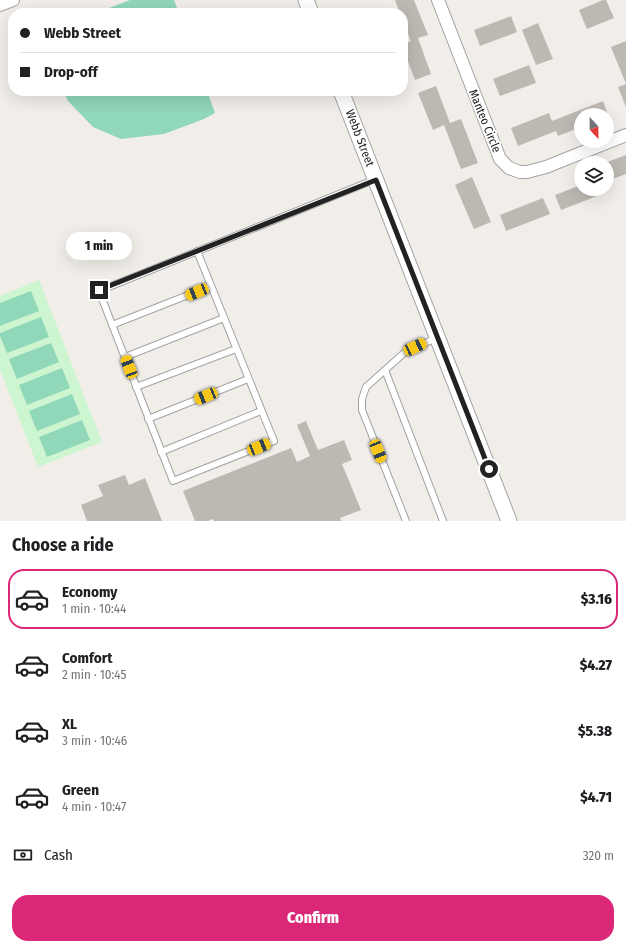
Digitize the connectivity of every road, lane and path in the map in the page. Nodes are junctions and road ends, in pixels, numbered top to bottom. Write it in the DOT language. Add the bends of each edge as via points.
graph roads {
  1 [pos="13,0"];
  2 [pos="438,0"];
  3 [pos="0,5"];
  4 [pos="343,96"];
  5 [pos="626,134"];
  6 [pos="376,180"];
  7 [pos="197,251"];
  8 [pos="211,286"];
  9 [pos="224,318"];
  10 [pos="112,325"];
  11 [pos="438,337"];
  12 [pos="236,349"];
  13 [pos="125,357"];
  14 [pos="385,370"];
  15 [pos="248,379"];
  16 [pos="136,387"];
  17 [pos="262,411"];
  18 [pos="148,419"];
  19 [pos="162,452"];
  20 [pos="406,521"];
  21 [pos="443,521"];
  22 [pos="509,521"];
  1 -- 3 [label="street"];
  2 -- 5 [label="street, Manteo Circle" via="500,159 509,168 520,172 546,167"];
  4 -- 6 [label="street, Webb Street"];
  6 -- 7 [label="lane"];
  6 -- 11 [label="street, Webb Street"];
  7 -- 8 [label="lane"];
  7 -- 10 [label="lane" via="99,290"];
  8 -- 9 [label="lane"];
  8 -- 10 [label="lane"];
  9 -- 12 [label="lane"];
  9 -- 13 [label="lane"];
  10 -- 13 [label="lane"];
  11 -- 14 [label="lane" via="404,353"];
  11 -- 22 [label="street, Webb Street"];
  12 -- 15 [label="lane"];
  12 -- 16 [label="lane"];
  13 -- 16 [label="lane"];
  14 -- 20 [label="lane" via="366,387 362,410"];
  14 -- 21 [label="lane"];
  15 -- 17 [label="lane"];
  15 -- 18 [label="lane"];
  16 -- 18 [label="lane"];
  17 -- 19 [label="lane"];
  17 -- 19 [label="lane" via="274,441 173,481"];
  18 -- 19 [label="lane"];
}
